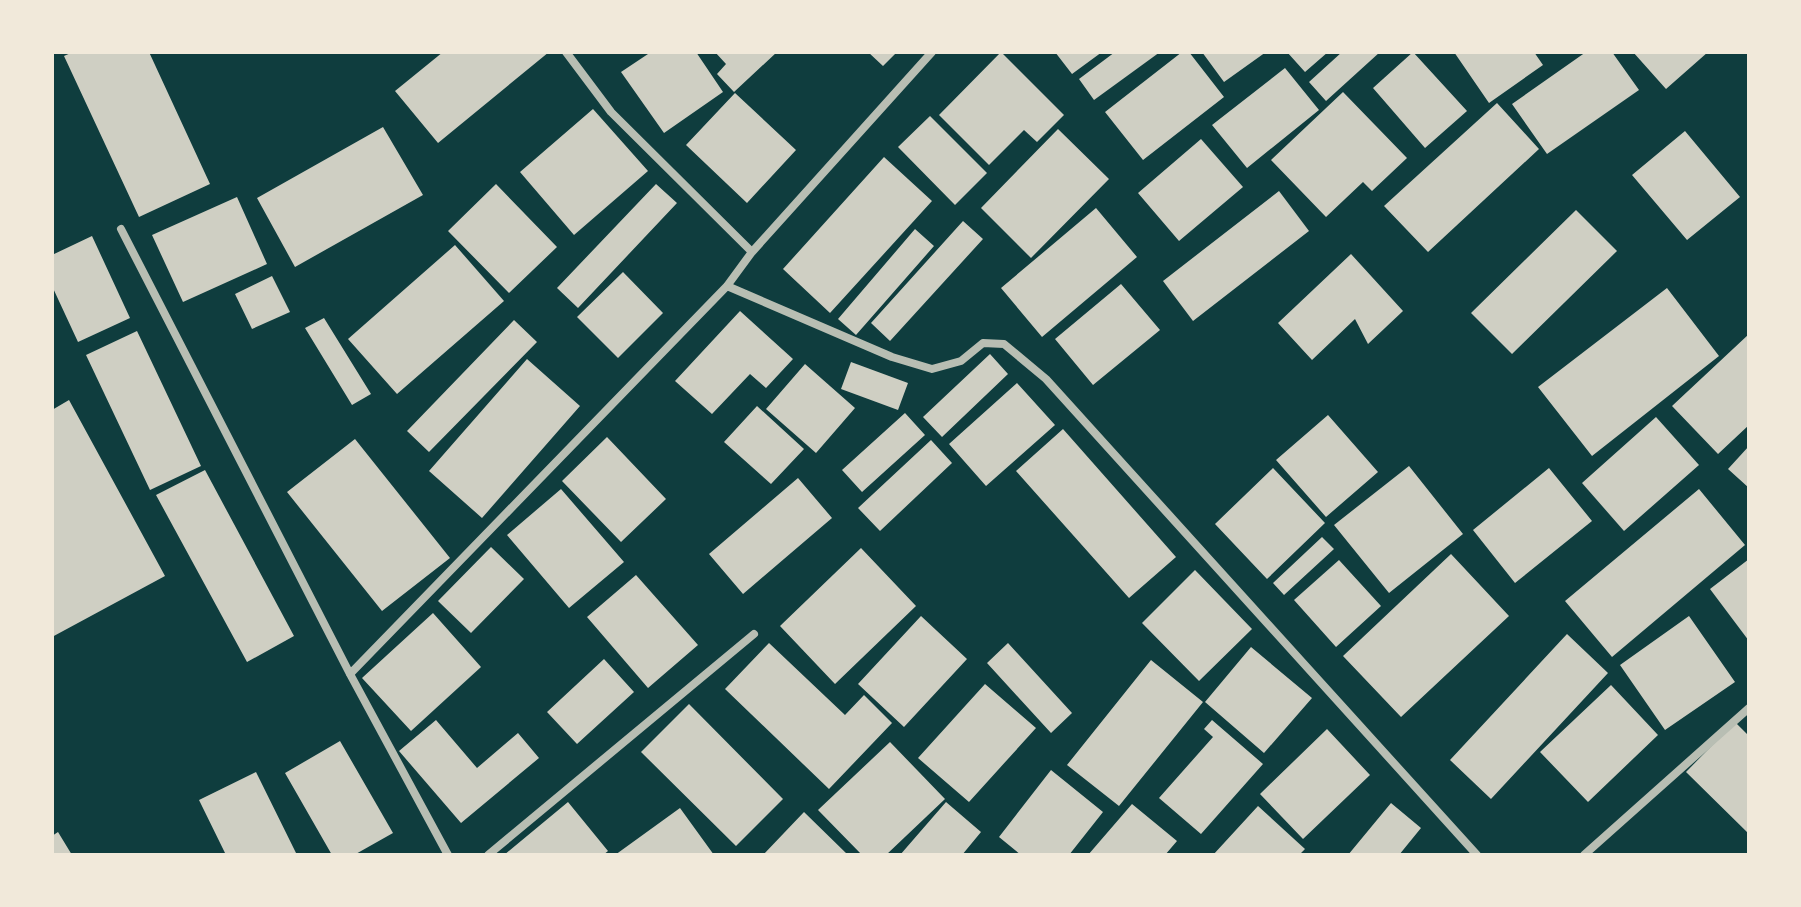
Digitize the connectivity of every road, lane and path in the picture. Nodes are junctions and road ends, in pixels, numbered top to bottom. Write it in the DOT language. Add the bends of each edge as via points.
graph roads {
  1 [pos="566,52"];
  2 [pos="932,52"];
  3 [pos="121,229"];
  4 [pos="752,252"];
  5 [pos="727,286"];
  6 [pos="754,634"];
  7 [pos="350,674"];
  8 [pos="1749,708"];
  9 [pos="448,855"];
  10 [pos="488,855"];
  11 [pos="1477,855"];
  12 [pos="1584,855"];
  1 -- 4 [label="street" via="611,112"];
  2 -- 4 [label="street"];
  3 -- 7 [label="street"];
  4 -- 5 [label="street"];
  5 -- 7 [label="street"];
  5 -- 11 [label="street" via="932,369 961,361 983,343 1004,344 1046,379"];
  6 -- 10 [label="street"];
  7 -- 9 [label="street"];
  8 -- 12 [label="street"];
}
